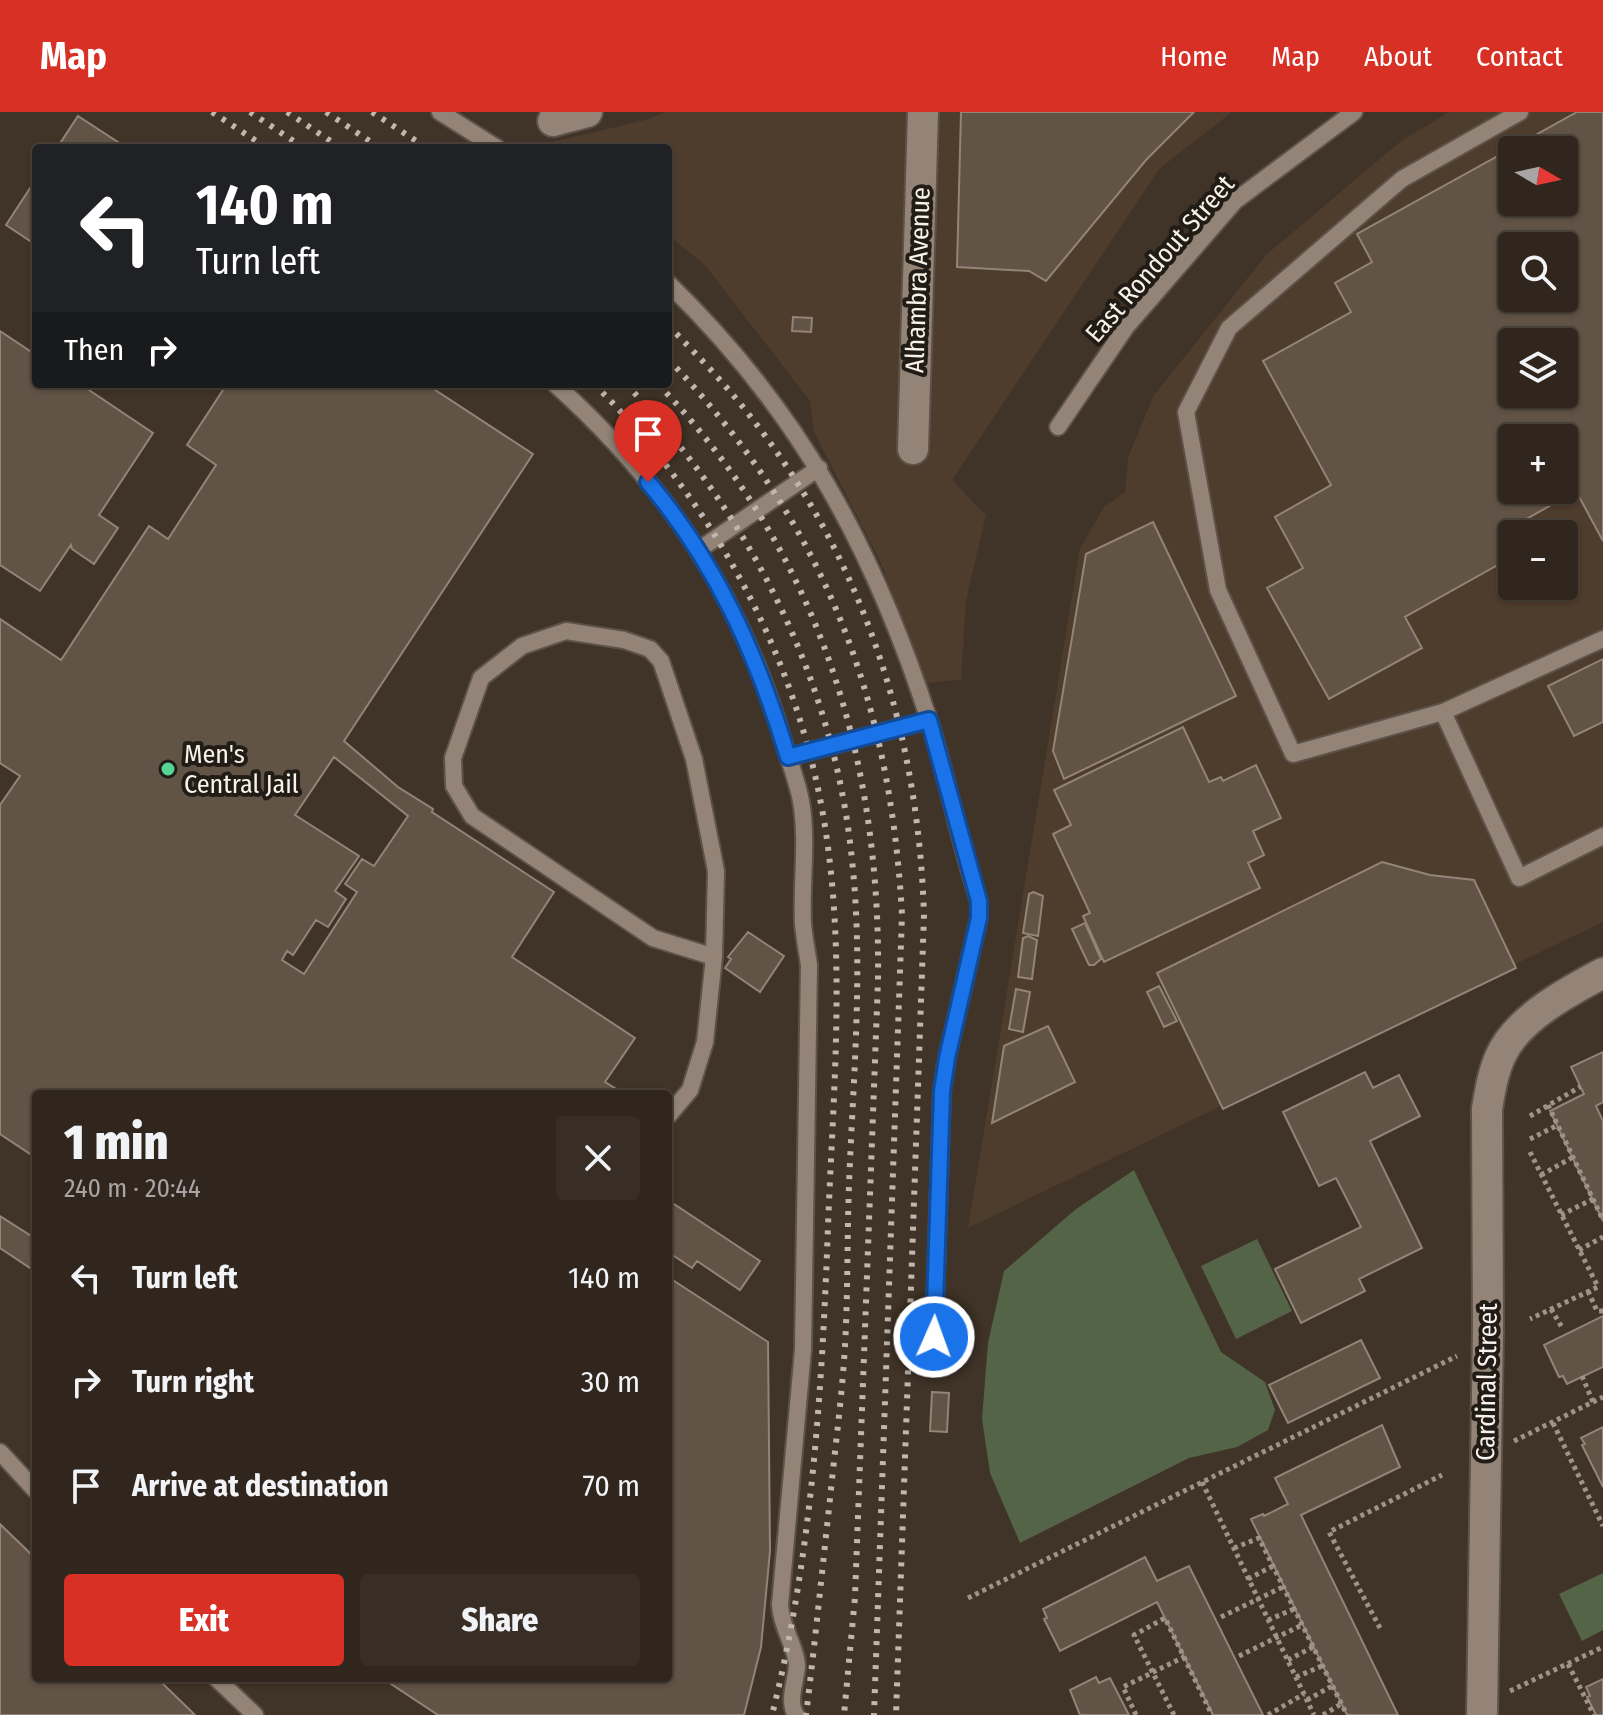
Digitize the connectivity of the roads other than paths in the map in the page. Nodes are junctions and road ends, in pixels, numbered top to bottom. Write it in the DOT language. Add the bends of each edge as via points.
graph roads {
  1 [pos="440,112"];
  2 [pos="587,112"];
  3 [pos="923,112"];
  4 [pos="1354,112"];
  5 [pos="1520,112"];
  6 [pos="546,117"];
  7 [pos="491,144"];
  8 [pos="672,287"];
  9 [pos="559,388"];
  10 [pos="1058,427"];
  11 [pos="913,449"];
  12 [pos="819,468"];
  13 [pos="700,549"];
  14 [pos="1603,639"];
  15 [pos="1443,712"];
  16 [pos="929,720"];
  17 [pos="788,757"];
  18 [pos="1603,836"];
  19 [pos="714,957"];
  20 [pos="1603,973"];
  21 [pos="672,1111"];
  22 [pos="934,1337"];
  23 [pos="0,1452"];
  24 [pos="32,1487"];
  25 [pos="220,1682"];
  26 [pos="1492,1704"];
  27 [pos="255,1715"];
  28 [pos="796,1715"];
  1 -- 7 [label="lane"];
  2 -- 6 [label="street"];
  3 -- 11 [label="street, Alhambra Avenue"];
  4 -- 10 [label="lane, East Rondout Street" via="1235,201 1126,327"];
  5 -- 15 [label="lane" via="1402,179 1229,328 1186,412 1218,590 1293,754"];
  8 -- 12 [label="lane" via="753,374"];
  9 -- 13 [label="lane" via="631,461"];
  12 -- 13 [label="lane"];
  12 -- 16 [label="lane" via="883,595"];
  13 -- 17 [label="lane" via="755,661"];
  14 -- 15 [label="lane"];
  15 -- 18 [label="lane" via="1519,878"];
  16 -- 17 [label="lane"];
  16 -- 22 [label="lane" via="979,901 942,1091"];
  17 -- 28 [label="lane" via="801,801 803,925 809,965 803,1350 780,1605 797,1665 792,1705"];
  19 -- 19 [label="lane" via="716,871 694,759 661,661 650,649 624,640 566,631 522,646 481,678 453,758 454,786 472,816 653,938"];
  19 -- 21 [label="lane" via="705,1042 690,1090"];
  20 -- 26 [label="street, Cardinal Street" via="1539,1012 1502,1052 1487,1109 1485,1456"];
  23 -- 24 [label="lane"];
  25 -- 27 [label="lane"];
}
